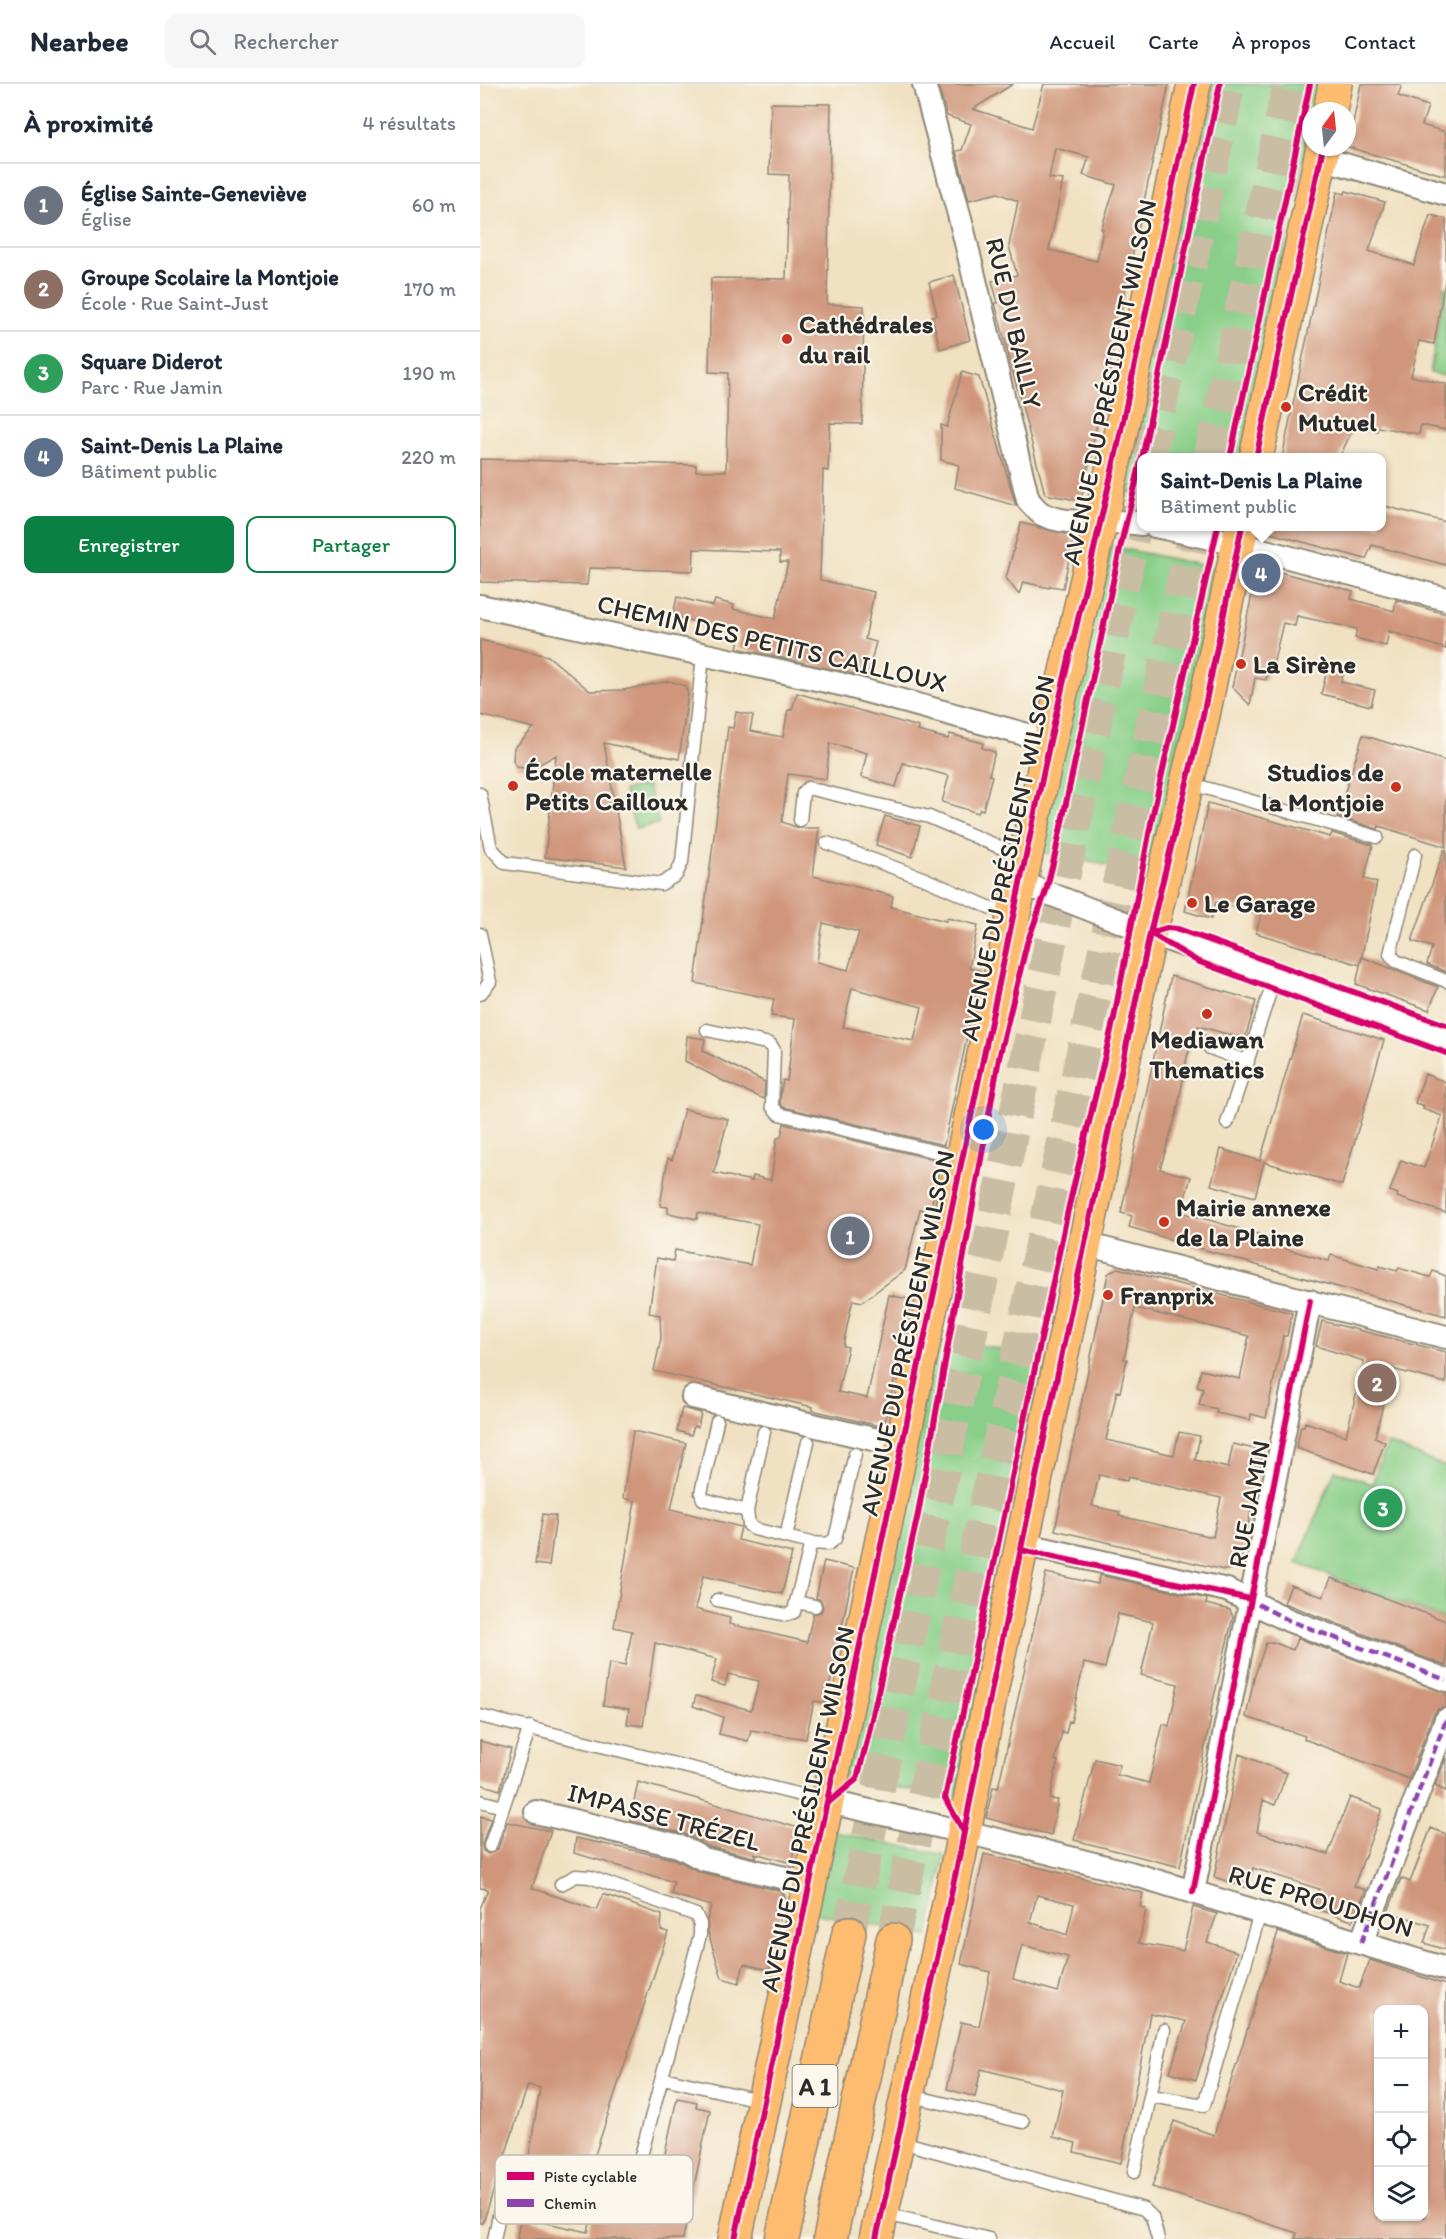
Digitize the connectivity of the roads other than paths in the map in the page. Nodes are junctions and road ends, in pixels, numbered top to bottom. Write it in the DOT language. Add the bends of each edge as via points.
graph roads {
  1 [pos="924,84"];
  2 [pos="1194,84"];
  3 [pos="1335,84"];
  4 [pos="1332,102"];
  5 [pos="1321,156"];
  6 [pos="1334,156"];
  7 [pos="1446,194"];
  8 [pos="1257,453"];
  9 [pos="1099,519"];
  10 [pos="1137,524"];
  11 [pos="1202,531"];
  12 [pos="1240,535"];
  13 [pos="1446,599"];
  14 [pos="480,606"];
  15 [pos="703,655"];
  16 [pos="1050,741"];
  17 [pos="1187,782"];
  18 [pos="480,794"];
  19 [pos="800,820"];
  20 [pos="1377,837"];
  21 [pos="827,843"];
  22 [pos="1415,855"];
  23 [pos="1022,885"];
  24 [pos="1150,933"];
  25 [pos="480,934"];
  26 [pos="1275,977"];
  27 [pos="1446,981"];
  28 [pos="480,994"];
  29 [pos="707,1030"];
  30 [pos="1446,1039"];
  31 [pos="1206,1042"];
  32 [pos="1248,1062"];
  33 [pos="1227,1123"];
  34 [pos="963,1158"];
  35 [pos="1085,1244"];
  36 [pos="1310,1301"];
  37 [pos="1446,1337"];
  38 [pos="693,1397"];
  39 [pos="717,1421"];
  40 [pos="764,1432"];
  41 [pos="808,1442"];
  42 [pos="903,1446"];
  43 [pos="855,1454"];
  44 [pos="747,1510"];
  45 [pos="786,1537"];
  46 [pos="811,1543"];
  47 [pos="1022,1544"];
  48 [pos="1250,1599"];
  49 [pos="717,1600"];
  50 [pos="796,1602"];
  51 [pos="815,1606"];
  52 [pos="1446,1680"];
  53 [pos="480,1716"];
  54 [pos="1446,1720"];
  55 [pos="530,1727"];
  56 [pos="480,1801"];
  57 [pos="829,1802"];
  58 [pos="503,1807"];
  59 [pos="537,1812"];
  60 [pos="964,1832"];
  61 [pos="490,1846"];
  62 [pos="561,1884"];
  63 [pos="812,1884"];
  64 [pos="1193,1892"];
  65 [pos="1260,1913"];
  66 [pos="849,1932"];
  67 [pos="893,1940"];
  68 [pos="1361,1943"];
  69 [pos="1446,1969"];
  70 [pos="1164,2030"];
  71 [pos="663,2078"];
  72 [pos="906,2095"];
  73 [pos="1150,2096"];
  74 [pos="764,2102"];
  75 [pos="1023,2122"];
  76 [pos="897,2141"];
  77 [pos="642,2155"];
  78 [pos="1134,2172"];
  79 [pos="498,2224"];
  80 [pos="878,2226"];
  81 [pos="494,2239"];
  82 [pos="735,2239"];
  83 [pos="782,2239"];
  84 [pos="830,2239"];
  85 [pos="989,2239"];
  86 [pos="1158,2239"];
  1 -- 9 [label="street, RUE DU BAILLY" via="1028,500 1042,514 1079,522"];
  2 -- 9 [label="main road, AVENUE DU PRÉSIDENT WILSON" via="1115,460"];
  3 -- 4 [label="main road"];
  5 -- 8 [label="main road"];
  6 -- 7 [label="street"];
  9 -- 10 [label="street, RUE DU BAILLY"];
  9 -- 16 [label="main road, AVENUE DU PRÉSIDENT WILSON"];
  11 -- 12 [label="street"];
  12 -- 13 [label="street"];
  12 -- 17 [label="main road"];
  14 -- 15 [label="street, CHEMIN DES PETITS CAILLOUX"];
  15 -- 16 [label="street, CHEMIN DES PETITS CAILLOUX" via="840,684"];
  15 -- 18 [label="lane" via="682,862 676,874 661,884 505,863 491,848"];
  16 -- 23 [label="main road, AVENUE DU PRÉSIDENT WILSON"];
  17 -- 20 [label="lane"];
  17 -- 24 [label="main road"];
  19 -- 23 [label="lane" via="803,794 808,788 929,817"];
  21 -- 23 [label="lane" via="991,908"];
  22 -- 27 [label="lane" via="1390,954 1396,961"];
  23 -- 24 [label="street"];
  23 -- 34 [label="main road, AVENUE DU PRÉSIDENT WILSON"];
  24 -- 26 [label="street"];
  24 -- 35 [label="main road"];
  25 -- 28 [label="lane" via="490,982"];
  26 -- 30 [label="street"];
  26 -- 32 [label="lane"];
  29 -- 34 [label="lane" via="770,1044 774,1050 772,1106 779,1114"];
  31 -- 32 [label="lane" via="1210,1048"];
  32 -- 33 [label="lane"];
  34 -- 42 [label="main road, AVENUE DU PRÉSIDENT WILSON"];
  35 -- 36 [label="street"];
  35 -- 47 [label="main road"];
  36 -- 37 [label="street"];
  36 -- 48 [label="street, RUE JAMIN"];
  38 -- 42 [label="street"];
  39 -- 44 [label="lane" via="701,1493 707,1502"];
  40 -- 44 [label="lane"];
  41 -- 45 [label="lane"];
  42 -- 57 [label="main road, AVENUE DU PRÉSIDENT WILSON" via="862,1616"];
  43 -- 46 [label="lane" via="835,1539 828,1544"];
  44 -- 45 [label="lane" via="749,1525 754,1529"];
  45 -- 46 [label="lane"];
  46 -- 50 [label="lane"];
  47 -- 48 [label="street" via="1227,1590"];
  47 -- 60 [label="main road"];
  48 -- 52 [label="street" via="1288,1620"];
  48 -- 64 [label="street, RUE JAMIN"];
  49 -- 50 [label="lane" via="786,1615 794,1612"];
  50 -- 51 [label="lane"];
  53 -- 55 [label="lane"];
  54 -- 68 [label="street"];
  55 -- 57 [label="lane"];
  55 -- 58 [label="lane"];
  56 -- 58 [label="lane"];
  57 -- 60 [label="street, RUE PROUDHON"];
  57 -- 63 [label="main road, AVENUE DU PRÉSIDENT WILSON"];
  58 -- 61 [label="lane"];
  59 -- 63 [label="street, IMPASSE TRÉZEL" via="679,1846 703,1859"];
  60 -- 64 [label="street, RUE PROUDHON" via="1076,1858"];
  60 -- 72 [label="main road"];
  62 -- 71 [label="lane" via="576,1876 590,1877 696,1915 700,1935"];
  63 -- 74 [label="main road, AVENUE DU PRÉSIDENT WILSON"];
  64 -- 65 [label="street, RUE PROUDHON"];
  65 -- 68 [label="street, RUE PROUDHON"];
  65 -- 73 [label="lane" via="1203,2105"];
  66 -- 83 [label="main road, A 1"];
  67 -- 84 [label="main road, A 1"];
  68 -- 69 [label="street, RUE PROUDHON"];
  70 -- 73 [label="lane"];
  71 -- 74 [label="lane"];
  71 -- 77 [label="lane"];
  72 -- 75 [label="lane"];
  72 -- 76 [label="main road"];
  73 -- 78 [label="lane"];
  74 -- 82 [label="main road, AVENUE DU PRÉSIDENT WILSON"];
  76 -- 80 [label="main road"];
  76 -- 86 [label="lane" via="1144,2209 1152,2217"];
  79 -- 81 [label="lane"];
  80 -- 85 [label="lane"];
}
